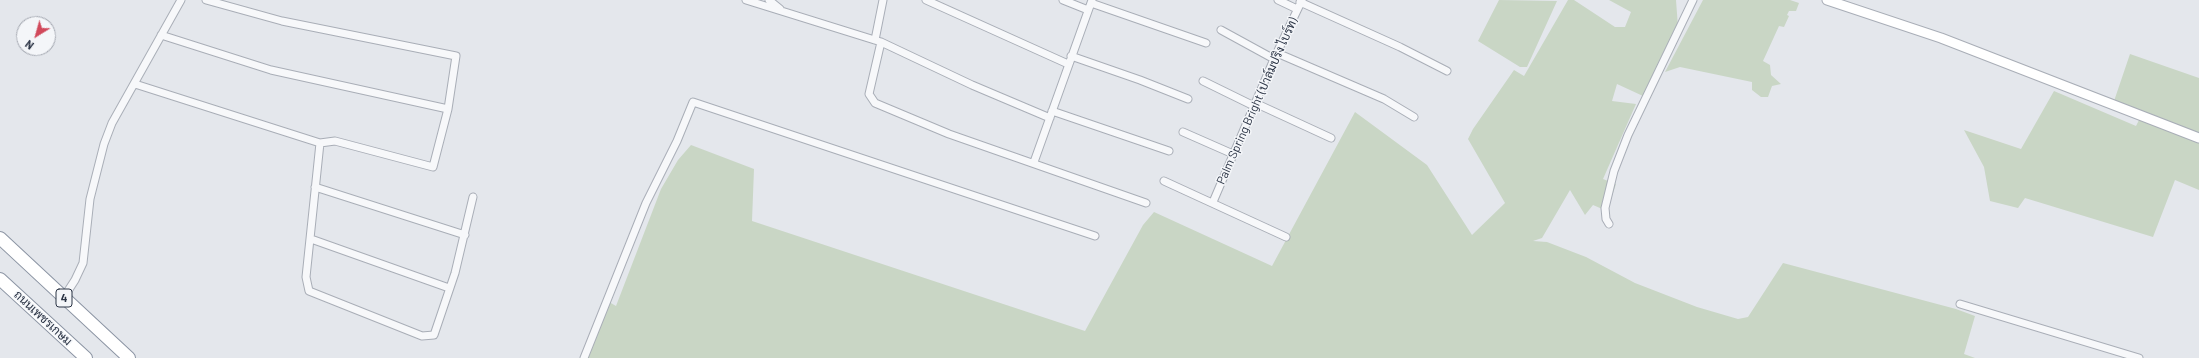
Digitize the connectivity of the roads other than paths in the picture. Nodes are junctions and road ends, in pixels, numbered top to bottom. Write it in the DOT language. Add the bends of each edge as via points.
graph roads {
  1 [pos="181,0"];
  2 [pos="206,0"];
  3 [pos="746,0"];
  4 [pos="770,0"];
  5 [pos="883,0"];
  6 [pos="926,0"];
  7 [pos="1063,0"];
  8 [pos="1278,0"];
  9 [pos="1693,0"];
  10 [pos="1826,0"];
  11 [pos="1301,1"];
  12 [pos="1090,4"];
  13 [pos="1297,9"];
  14 [pos="784,12"];
  15 [pos="1221,30"];
  16 [pos="161,35"];
  17 [pos="878,41"];
  18 [pos="1206,43"];
  19 [pos="1072,56"];
  20 [pos="1275,56"];
  21 [pos="1068,64"];
  22 [pos="1447,71"];
  23 [pos="1203,81"];
  24 [pos="135,84"];
  25 [pos="1188,99"];
  26 [pos="1254,105"];
  27 [pos="448,109"];
  28 [pos="1051,115"];
  29 [pos="1414,117"];
  30 [pos="1183,132"];
  31 [pos="1331,138"];
  32 [pos="2199,138"];
  33 [pos="320,142"];
  34 [pos="1169,151"];
  35 [pos="1233,154"];
  36 [pos="1034,162"];
  37 [pos="1164,181"];
  38 [pos="316,187"];
  39 [pos="473,197"];
  40 [pos="1213,202"];
  41 [pos="1146,203"];
  42 [pos="1609,224"];
  43 [pos="465,235"];
  44 [pos="1095,236"];
  45 [pos="1286,237"];
  46 [pos="0,238"];
  47 [pos="311,239"];
  48 [pos="0,279"];
  49 [pos="449,288"];
  50 [pos="64,297"];
  51 [pos="1960,304"];
  52 [pos="86,358"];
  53 [pos="129,358"];
  54 [pos="584,358"];
  55 [pos="2139,358"];
  1 -- 16 [label="street"];
  2 -- 27 [label="street" via="282,21 456,56"];
  3 -- 14 [label="street"];
  4 -- 14 [label="street"];
  5 -- 17 [label="street"];
  6 -- 21 [label="street"];
  7 -- 12 [label="street"];
  8 -- 13 [label="street"];
  9 -- 42 [label="street" via="1628,135 1614,170 1605,208"];
  10 -- 32 [label="street" via="1940,38"];
  11 -- 13 [label="street, Palm Spring Bright (ปาล์มปริง ไบร์ท)"];
  11 -- 22 [label="street"];
  12 -- 18 [label="street"];
  12 -- 19 [label="street"];
  13 -- 20 [label="street, Palm Spring Bright (ปาล์มปริง ไบร์ท)"];
  14 -- 17 [label="street"];
  15 -- 20 [label="street"];
  16 -- 24 [label="street"];
  16 -- 27 [label="street" via="270,70"];
  17 -- 28 [label="street" via="972,84"];
  17 -- 36 [label="street" via="869,94 872,101 949,134 1012,157"];
  19 -- 21 [label="street"];
  19 -- 25 [label="street"];
  20 -- 26 [label="street, Palm Spring Bright (ปาล์มปริง ไบร์ท)"];
  20 -- 29 [label="street" via="1384,99"];
  21 -- 28 [label="street"];
  23 -- 26 [label="street"];
  24 -- 33 [label="street"];
  24 -- 50 [label="street" via="112,123 104,144 90,199 83,263"];
  26 -- 31 [label="street"];
  26 -- 35 [label="street, Palm Spring Bright (ปาล์มปริง ไบร์ท)"];
  27 -- 33 [label="street" via="433,167 335,140"];
  28 -- 34 [label="street"];
  28 -- 36 [label="street"];
  30 -- 35 [label="street"];
  33 -- 38 [label="street"];
  35 -- 40 [label="street, Palm Spring Bright (ปาล์มปริง ไบร์ท)"];
  36 -- 41 [label="street"];
  37 -- 40 [label="street"];
  38 -- 43 [label="street"];
  38 -- 47 [label="street"];
  39 -- 43 [label="street"];
  40 -- 45 [label="street"];
  43 -- 49 [label="street"];
  44 -- 54 [label="street" via="693,102 646,203"];
  46 -- 50 [label="highway, 4"];
  47 -- 49 [label="street"];
  47 -- 49 [label="street" via="306,277 309,291 422,336 434,335"];
  48 -- 52 [label="highway, ถนนเพชรเกษม / 4"];
  50 -- 53 [label="highway, 4"];
  51 -- 55 [label="street"];
}
